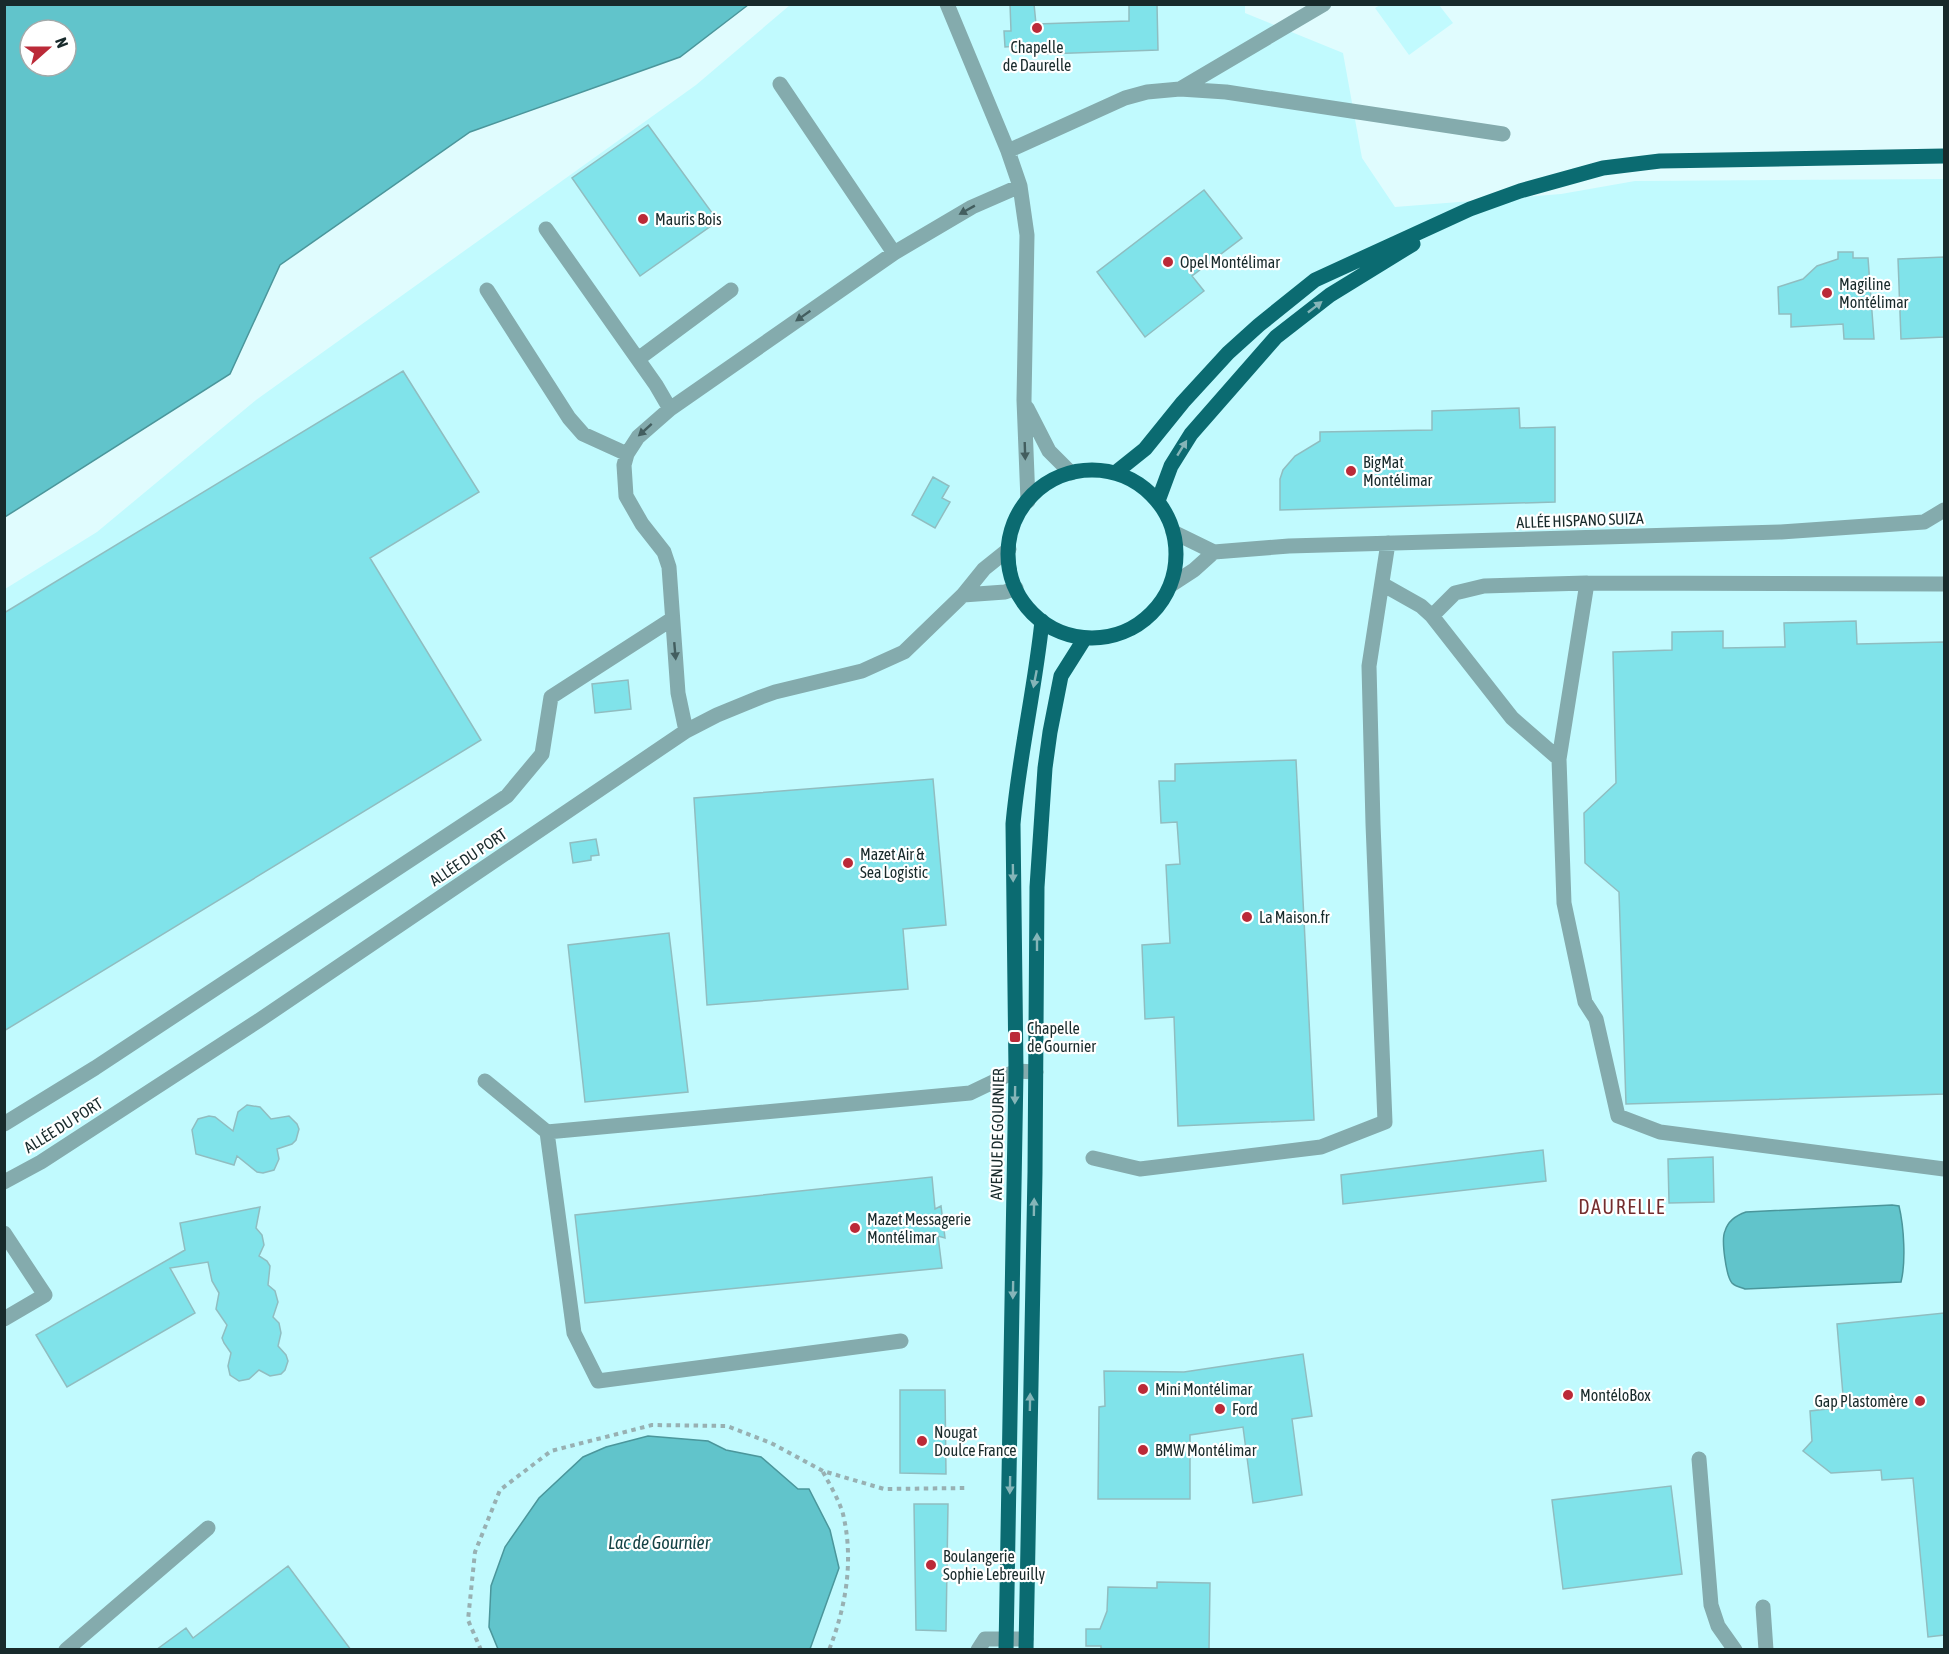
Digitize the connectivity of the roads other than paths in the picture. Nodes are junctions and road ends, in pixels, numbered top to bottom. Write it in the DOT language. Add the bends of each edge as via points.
graph roads {
  1 [pos="947,4"];
  2 [pos="1324,4"];
  3 [pos="780,84"];
  4 [pos="1180,89"];
  5 [pos="1503,134"];
  6 [pos="1008,151"];
  7 [pos="1944,156"];
  8 [pos="1020,186"];
  9 [pos="1470,209"];
  10 [pos="546,229"];
  11 [pos="894,253"];
  12 [pos="487,290"];
  13 [pos="731,290"];
  14 [pos="638,359"];
  15 [pos="1024,400"];
  16 [pos="670,409"];
  17 [pos="627,454"];
  18 [pos="1071,473"];
  19 [pos="1115,473"];
  20 [pos="1028,501"];
  21 [pos="1158,501"];
  22 [pos="1944,510"];
  23 [pos="1173,532"];
  24 [pos="1388,543"];
  25 [pos="1009,549"];
  26 [pos="1214,552"];
  27 [pos="1587,583"];
  28 [pos="1382,584"];
  29 [pos="1944,584"];
  30 [pos="1171,585"];
  31 [pos="1016,588"];
  32 [pos="963,595"];
  33 [pos="1432,616"];
  34 [pos="672,619"];
  35 [pos="1042,621"];
  36 [pos="1085,638"];
  37 [pos="686,732"];
  38 [pos="1559,759"];
  39 [pos="1016,1071"];
  40 [pos="1036,1072"];
  41 [pos="485,1081"];
  42 [pos="4,1124"];
  43 [pos="547,1132"];
  44 [pos="1093,1158"];
  45 [pos="1944,1169"];
  46 [pos="4,1182"];
  47 [pos="4,1233"];
  48 [pos="4,1319"];
  49 [pos="901,1341"];
  50 [pos="1699,1459"];
  51 [pos="208,1528"];
  52 [pos="1763,1607"];
  53 [pos="1006,1644"];
  54 [pos="1026,1644"];
  55 [pos="66,1650"];
  56 [pos="978,1650"];
  57 [pos="1735,1650"];
  58 [pos="1766,1650"];
  1 -- 6 [label="street"];
  2 -- 4 [label="street"];
  3 -- 11 [label="street"];
  4 -- 5 [label="street" via="1226,92"];
  4 -- 6 [label="street" via="1125,98"];
  6 -- 8 [label="street"];
  7 -- 9 [label="main road" via="1660,161 1603,168"];
  8 -- 11 [label="street, one-way" via="972,207"];
  8 -- 15 [label="street" via="1027,236"];
  9 -- 19 [label="main road" via="1315,280 1228,353 1145,449"];
  21 -- 9 [label="main road, one-way" via="1171,466 1191,434 1276,337 1330,295"];
  10 -- 14 [label="street"];
  11 -- 16 [label="street, one-way"];
  12 -- 17 [label="street" via="583,434"];
  13 -- 14 [label="street"];
  14 -- 16 [label="street"];
  15 -- 18 [label="street" via="1049,451"];
  15 -- 20 [label="street, one-way"];
  16 -- 17 [label="street, one-way" via="638,437"];
  17 -- 34 [label="street" via="626,496 664,552 669,567"];
  18 -- 19 [label="main road"];
  18 -- 20 [label="main road" via="1042,487"];
  19 -- 21 [label="main road" via="1138,484"];
  20 -- 25 [label="main road" via="1016,521"];
  21 -- 23 [label="main road"];
  22 -- 24 [label="street, ALLÉE HISPANO SUIZA" via="1924,522 1781,532"];
  23 -- 26 [label="street"];
  23 -- 30 [label="main road" via="1176,554"];
  24 -- 26 [label="street, ALLÉE HISPANO SUIZA"];
  24 -- 28 [label="street"];
  25 -- 31 [label="main road"];
  25 -- 32 [label="street, ALLÉE DU PORT" via="984,569"];
  26 -- 30 [label="street"];
  27 -- 29 [label="street"];
  27 -- 33 [label="street" via="1484,586 1455,593"];
  27 -- 38 [label="street"];
  28 -- 33 [label="street"];
  28 -- 44 [label="street" via="1369,666 1385,1122 1321,1147 1140,1169"];
  30 -- 36 [label="main road" via="1155,611 1130,629 1101,638"];
  31 -- 32 [label="street"];
  31 -- 35 [label="main road" via="1026,606"];
  32 -- 37 [label="street, ALLÉE DU PORT" via="904,652 862,671 775,692"];
  33 -- 38 [label="street" via="1512,718"];
  34 -- 37 [label="street, one-way" via="678,693"];
  34 -- 42 [label="street" via="551,697 542,754 507,796"];
  35 -- 36 [label="main road" via="1055,630"];
  35 -- 39 [label="main road, AVENUE DE GOURNIER, one-way" via="1013,824"];
  40 -- 36 [label="main road, one-way" via="1037,887 1045,768 1061,676"];
  37 -- 46 [label="street, ALLÉE DU PORT" via="258,1021"];
  38 -- 45 [label="street" via="1563,903 1585,1002 1596,1019 1618,1116 1660,1132"];
  39 -- 40 [label="street"];
  39 -- 43 [label="street" via="970,1093"];
  39 -- 53 [label="main road, AVENUE DE GOURNIER, one-way"];
  54 -- 40 [label="main road, one-way"];
  41 -- 43 [label="street"];
  43 -- 49 [label="street" via="574,1333 598,1381"];
  47 -- 48 [label="street" via="45,1295"];
  50 -- 57 [label="street" via="1711,1605 1718,1626"];
  51 -- 55 [label="street"];
  52 -- 58 [label="street"];
  53 -- 54 [label="street"];
  53 -- 56 [label="street" via="985,1639"];
}
